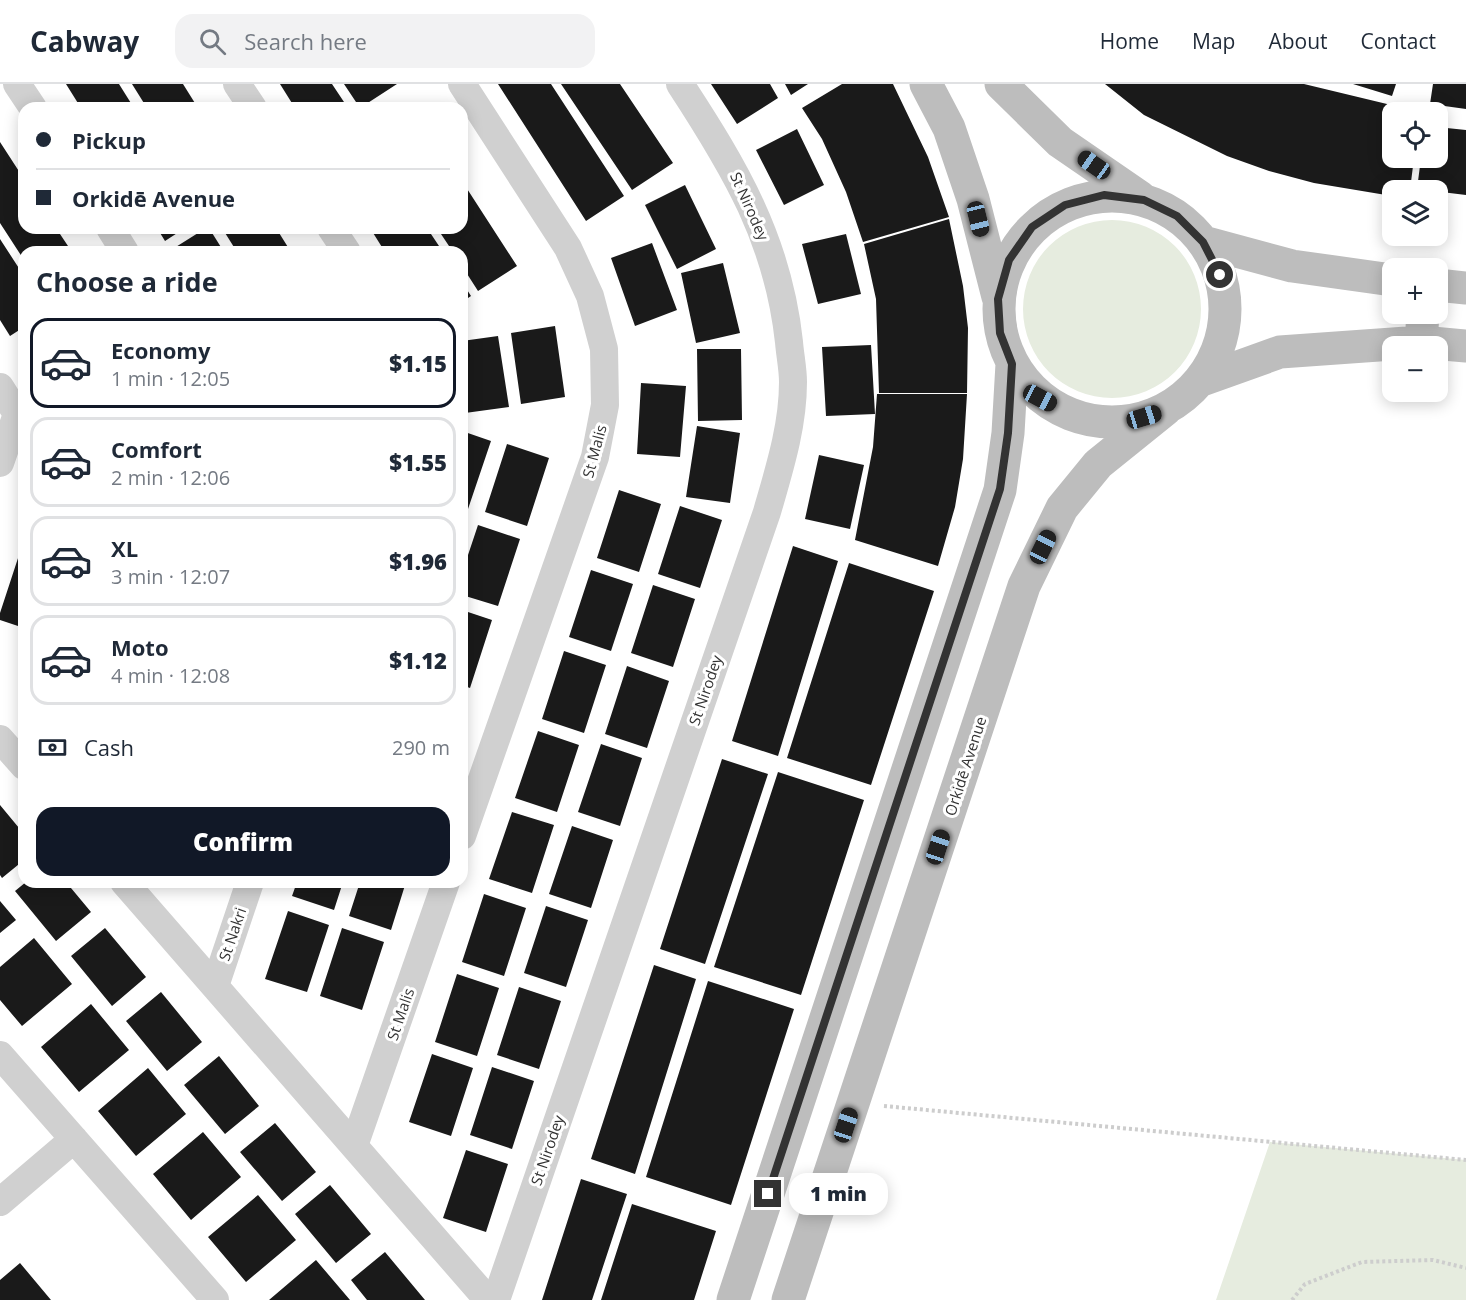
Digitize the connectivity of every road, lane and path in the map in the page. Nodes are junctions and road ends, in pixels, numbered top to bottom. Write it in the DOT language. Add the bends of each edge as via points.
graph roads {
  1 [pos="17,84"];
  2 [pos="237,84"];
  3 [pos="462,84"];
  4 [pos="681,84"];
  5 [pos="926,84"];
  6 [pos="1001,84"];
  7 [pos="29,102"];
  8 [pos="249,102"];
  9 [pos="1144,200"];
  10 [pos="1203,242"];
  11 [pos="1382,279"];
  12 [pos="1448,286"];
  13 [pos="1466,288"];
  14 [pos="998,299"];
  15 [pos="1422,328"];
  16 [pos="1466,346"];
  17 [pos="1012,364"];
  18 [pos="1202,380"];
  19 [pos="0,387"];
  20 [pos="1166,410"];
  21 [pos="0,463"];
  22 [pos="968,593"];
  23 [pos="1017,609"];
  24 [pos="0,739"];
  25 [pos="18,759"];
  26 [pos="468,819"];
  27 [pos="129,888"];
  28 [pos="248,888"];
  29 [pos="444,888"];
  30 [pos="214,986"];
  31 [pos="831,1003"];
  32 [pos="881,1021"];
  33 [pos="0,1055"];
  34 [pos="853,1103"];
  35 [pos="74,1139"];
  36 [pos="354,1146"];
  37 [pos="1466,1160"];
  38 [pos="0,1202"];
  39 [pos="1466,1268"];
  40 [pos="215,1300"];
  41 [pos="488,1300"];
  42 [pos="495,1300"];
  43 [pos="733,1300"];
  44 [pos="788,1300"];
  45 [pos="1293,1300"];
  1 -- 7 [label="street"];
  2 -- 8 [label="street"];
  3 -- 26 [label="street, St Malis" via="568,248 590,296 604,349 605,405 594,457"];
  4 -- 42 [label="street, St Nirodey" via="725,153 770,250 785,309 793,382 785,449"];
  5 -- 14 [label="street" via="950,128 974,199"];
  6 -- 9 [label="street" via="1060,142"];
  9 -- 10 [label="street" via="1177,216"];
  9 -- 14 [label="street" via="1104,195 1065,205 1032,227 1009,260"];
  10 -- 11 [label="street" via="1292,266"];
  10 -- 18 [label="street" via="1220,275 1225,311 1219,347"];
  12 -- 13 [label="street"];
  14 -- 17 [label="street" via="1000,333"];
  15 -- 16 [label="street"];
  15 -- 18 [label="street" via="1280,352"];
  17 -- 20 [label="street" via="1040,398 1079,419 1123,423"];
  17 -- 22 [label="street" via="1000,489"];
  18 -- 20 [label="street, Orkidē Avenue"];
  19 -- 21 [label="street" via="17,414"];
  20 -- 23 [label="street, Orkidē Avenue" via="1098,464 1062,508"];
  22 -- 23 [label="street"];
  22 -- 31 [label="street"];
  23 -- 32 [label="street, Orkidē Avenue"];
  24 -- 25 [label="street"];
  27 -- 30 [label="street"];
  28 -- 30 [label="street, St Nakri"];
  29 -- 36 [label="street, St Malis"];
  30 -- 36 [label="street"];
  31 -- 32 [label="street"];
  31 -- 43 [label="street"];
  32 -- 34 [label="street, Orkidē Avenue"];
  33 -- 35 [label="street"];
  34 -- 37 [label="path"];
  34 -- 44 [label="street, Orkidē Avenue"];
  35 -- 38 [label="street"];
  35 -- 40 [label="street"];
  36 -- 41 [label="street"];
  39 -- 45 [label="path" via="1433,1260 1362,1262 1305,1284"];
}
